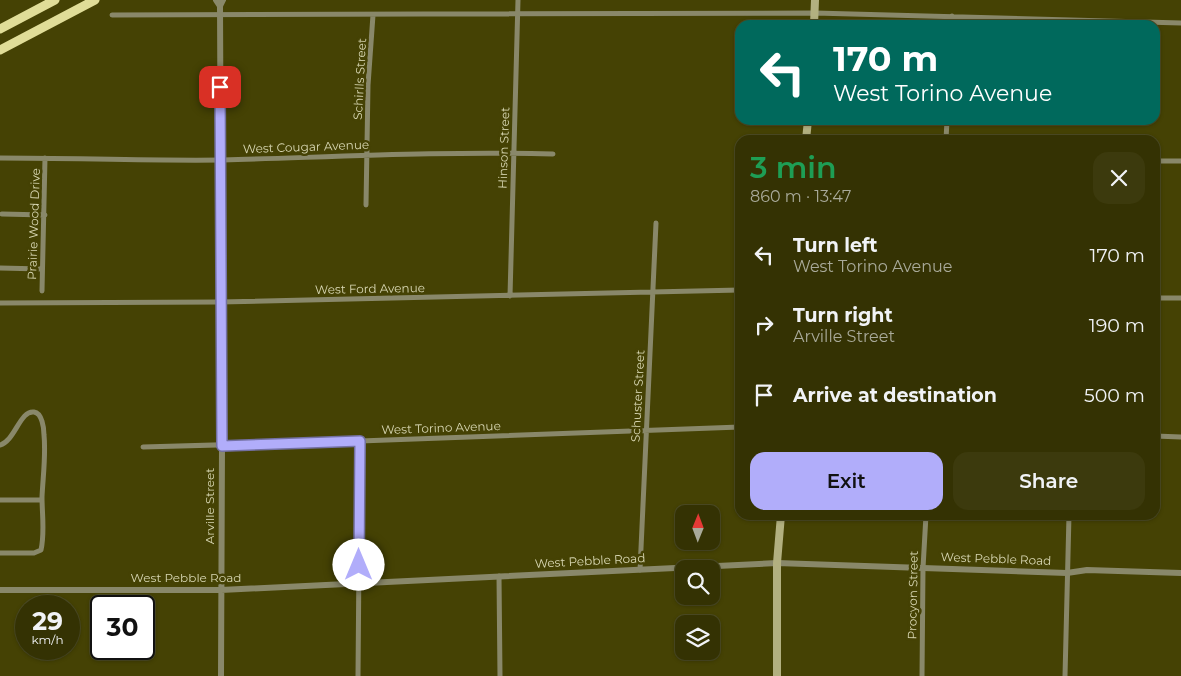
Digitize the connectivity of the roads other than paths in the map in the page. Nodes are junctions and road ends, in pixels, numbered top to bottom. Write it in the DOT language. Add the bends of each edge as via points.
graph roads {
  1 [pos="55,0"];
  2 [pos="95,0"];
  3 [pos="216,0"];
  4 [pos="518,0"];
  5 [pos="815,0"];
  6 [pos="222,3"];
  7 [pos="518,13"];
  8 [pos="815,13"];
  9 [pos="220,15"];
  10 [pos="373,15"];
  11 [pos="112,16"];
  12 [pos="952,16"];
  13 [pos="814,20"];
  14 [pos="952,20"];
  15 [pos="1083,20"];
  16 [pos="1160,22"];
  17 [pos="1181,23"];
  18 [pos="0,29"];
  19 [pos="0,50"];
  20 [pos="514,153"];
  21 [pos="552,154"];
  22 [pos="367,155"];
  23 [pos="0,158"];
  24 [pos="45,158"];
  25 [pos="221,160"];
  26 [pos="1160,160"];
  27 [pos="1181,161"];
  28 [pos="366,205"];
  29 [pos="2,214"];
  30 [pos="45,215"];
  31 [pos="656,223"];
  32 [pos="0,268"];
  33 [pos="42,268"];
  34 [pos="735,290"];
  35 [pos="42,291"];
  36 [pos="653,292"];
  37 [pos="510,296"];
  38 [pos="1160,298"];
  39 [pos="1181,298"];
  40 [pos="0,302"];
  41 [pos="220,302"];
  42 [pos="735,426"];
  43 [pos="646,431"];
  44 [pos="1160,436"];
  45 [pos="1181,437"];
  46 [pos="360,441"];
  47 [pos="0,445"];
  48 [pos="222,446"];
  49 [pos="143,447"];
  50 [pos="0,500"];
  51 [pos="42,500"];
  52 [pos="781,520"];
  53 [pos="926,520"];
  54 [pos="1069,520"];
  55 [pos="0,553"];
  56 [pos="777,563"];
  57 [pos="923,568"];
  58 [pos="640,570"];
  59 [pos="1067,573"];
  60 [pos="1181,573"];
  61 [pos="499,576"];
  62 [pos="359,583"];
  63 [pos="0,590"];
  64 [pos="221,590"];
  65 [pos="221,676"];
  66 [pos="358,676"];
  67 [pos="500,676"];
  68 [pos="777,676"];
  69 [pos="922,676"];
  70 [pos="1066,676"];
  1 -- 18 [label="highway"];
  2 -- 19 [label="highway"];
  3 -- 6 [label="street, Arville Street"];
  4 -- 7 [label="street, Hinson Street"];
  5 -- 8 [label="main road"];
  6 -- 9 [label="street, Arville Street"];
  7 -- 8 [label="street"];
  7 -- 10 [label="street"];
  7 -- 20 [label="street, Hinson Street"];
  8 -- 12 [label="street"];
  8 -- 13 [label="main road"];
  9 -- 10 [label="street"];
  9 -- 11 [label="street"];
  9 -- 25 [label="street, Arville Street"];
  10 -- 22 [label="street, Schirlls Street"];
  12 -- 14 [label="street"];
  12 -- 15 [label="street"];
  16 -- 17 [label="street"];
  20 -- 21 [label="street, West Cougar Avenue"];
  20 -- 22 [label="street, West Cougar Avenue"];
  20 -- 37 [label="street, Hinson Street"];
  22 -- 25 [label="street, West Cougar Avenue"];
  22 -- 28 [label="street, Schirlls Street"];
  23 -- 24 [label="street, West Cougar Avenue"];
  24 -- 25 [label="street, West Cougar Avenue"];
  24 -- 30 [label="street, Prairie Wood Drive"];
  25 -- 41 [label="street, Arville Street"];
  26 -- 27 [label="street"];
  29 -- 30 [label="street"];
  30 -- 33 [label="street, Prairie Wood Drive"];
  31 -- 36 [label="street, Schuster Street"];
  32 -- 33 [label="street"];
  33 -- 35 [label="street, Prairie Wood Drive"];
  34 -- 36 [label="street, West Ford Avenue"];
  36 -- 37 [label="street, West Ford Avenue"];
  36 -- 43 [label="street, Schuster Street"];
  37 -- 41 [label="street, West Ford Avenue"];
  38 -- 39 [label="street"];
  40 -- 41 [label="street, West Ford Avenue"];
  41 -- 48 [label="street, Arville Street"];
  42 -- 43 [label="street, West Torino Avenue"];
  43 -- 46 [label="street, West Torino Avenue"];
  43 -- 58 [label="street, Schuster Street"];
  44 -- 45 [label="street"];
  46 -- 48 [label="street, West Torino Avenue"];
  46 -- 62 [label="street"];
  47 -- 51 [label="street" via="9,441 27,414 36,412 41,417 44,435"];
  48 -- 49 [label="street, West Torino Avenue"];
  48 -- 64 [label="street, Arville Street"];
  50 -- 51 [label="street"];
  51 -- 55 [label="street" via="42,550"];
  52 -- 56 [label="main road"];
  53 -- 57 [label="street, Procyon Street"];
  54 -- 59 [label="street"];
  56 -- 57 [label="street, West Pebble Road"];
  56 -- 58 [label="street, West Pebble Road"];
  56 -- 68 [label="main road"];
  57 -- 59 [label="street, West Pebble Road"];
  57 -- 69 [label="street, Procyon Street"];
  58 -- 61 [label="street, West Pebble Road"];
  59 -- 60 [label="street, West Pebble Road" via="1087,570"];
  59 -- 70 [label="street"];
  61 -- 62 [label="street, West Pebble Road"];
  61 -- 67 [label="street"];
  62 -- 64 [label="street, West Pebble Road"];
  62 -- 66 [label="street"];
  63 -- 64 [label="street, West Pebble Road"];
  64 -- 65 [label="street, Arville Street"];
}
